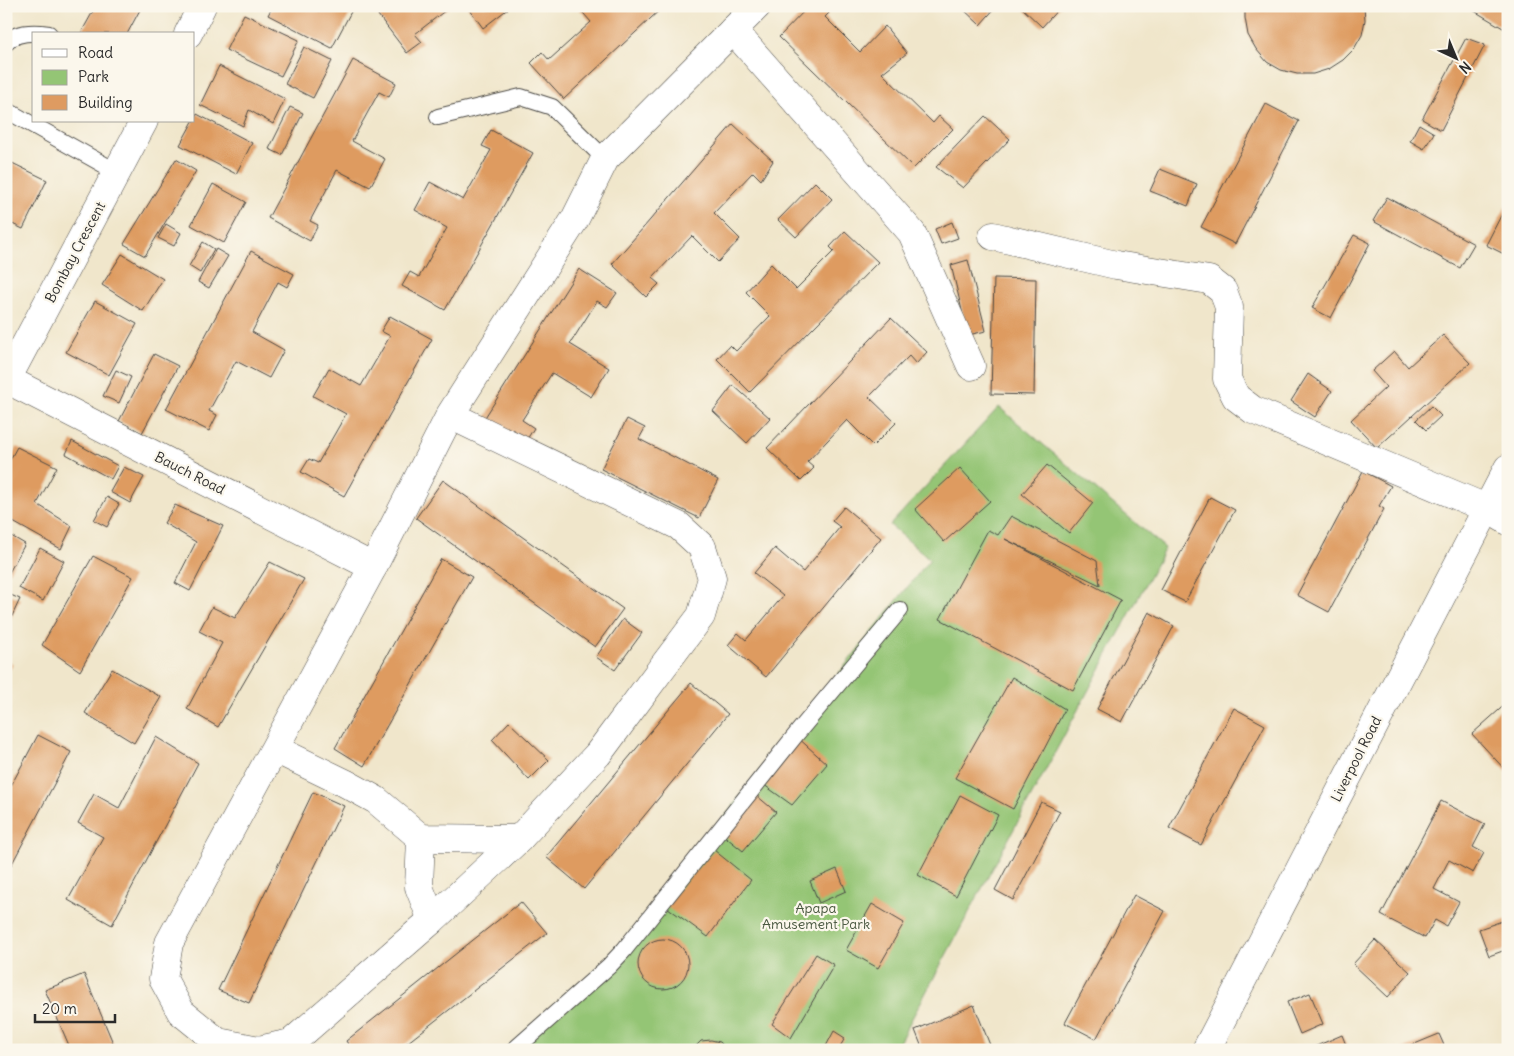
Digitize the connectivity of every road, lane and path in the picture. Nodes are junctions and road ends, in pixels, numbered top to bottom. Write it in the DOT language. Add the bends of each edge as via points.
graph roads {
  1 [pos="202,6"];
  2 [pos="757,6"];
  3 [pos="733,30"];
  4 [pos="32,32"];
  5 [pos="189,32"];
  6 [pos="6,43"];
  7 [pos="6,110"];
  8 [pos="438,117"];
  9 [pos="143,122"];
  10 [pos="604,159"];
  11 [pos="117,172"];
  12 [pos="993,236"];
  13 [pos="971,366"];
  14 [pos="7,380"];
  15 [pos="450,415"];
  16 [pos="1508,468"];
  17 [pos="1497,514"];
  18 [pos="374,567"];
  19 [pos="900,610"];
  20 [pos="275,749"];
  21 [pos="422,838"];
  22 [pos="519,839"];
  23 [pos="432,920"];
  24 [pos="514,1050"];
  25 [pos="1206,1050"];
  1 -- 5 [label="street"];
  2 -- 3 [label="street"];
  3 -- 10 [label="street"];
  3 -- 13 [label="street" via="912,233"];
  4 -- 6 [label="lane"];
  7 -- 11 [label="lane"];
  8 -- 10 [label="lane" via="521,97 552,107"];
  9 -- 11 [label="street, Bombay Crescent"];
  10 -- 15 [label="street" via="575,219"];
  11 -- 14 [label="street, Bombay Crescent"];
  12 -- 17 [label="street" via="1116,265 1209,280 1223,291 1229,307 1227,379 1236,397 1253,410"];
  14 -- 18 [label="street, Bauch Road"];
  15 -- 18 [label="street"];
  15 -- 22 [label="street" via="680,526 702,547 712,578 702,616 598,754"];
  16 -- 17 [label="street, Liverpool Road"];
  17 -- 25 [label="street, Liverpool Road"];
  18 -- 20 [label="street"];
  19 -- 24 [label="lane" via="624,950"];
  20 -- 21 [label="street" via="376,800"];
  20 -- 23 [label="street" via="169,943 163,979 180,1012 218,1042 259,1050 291,1043"];
  21 -- 22 [label="street"];
  21 -- 23 [label="street" via="419,887"];
  22 -- 23 [label="street"];
}
